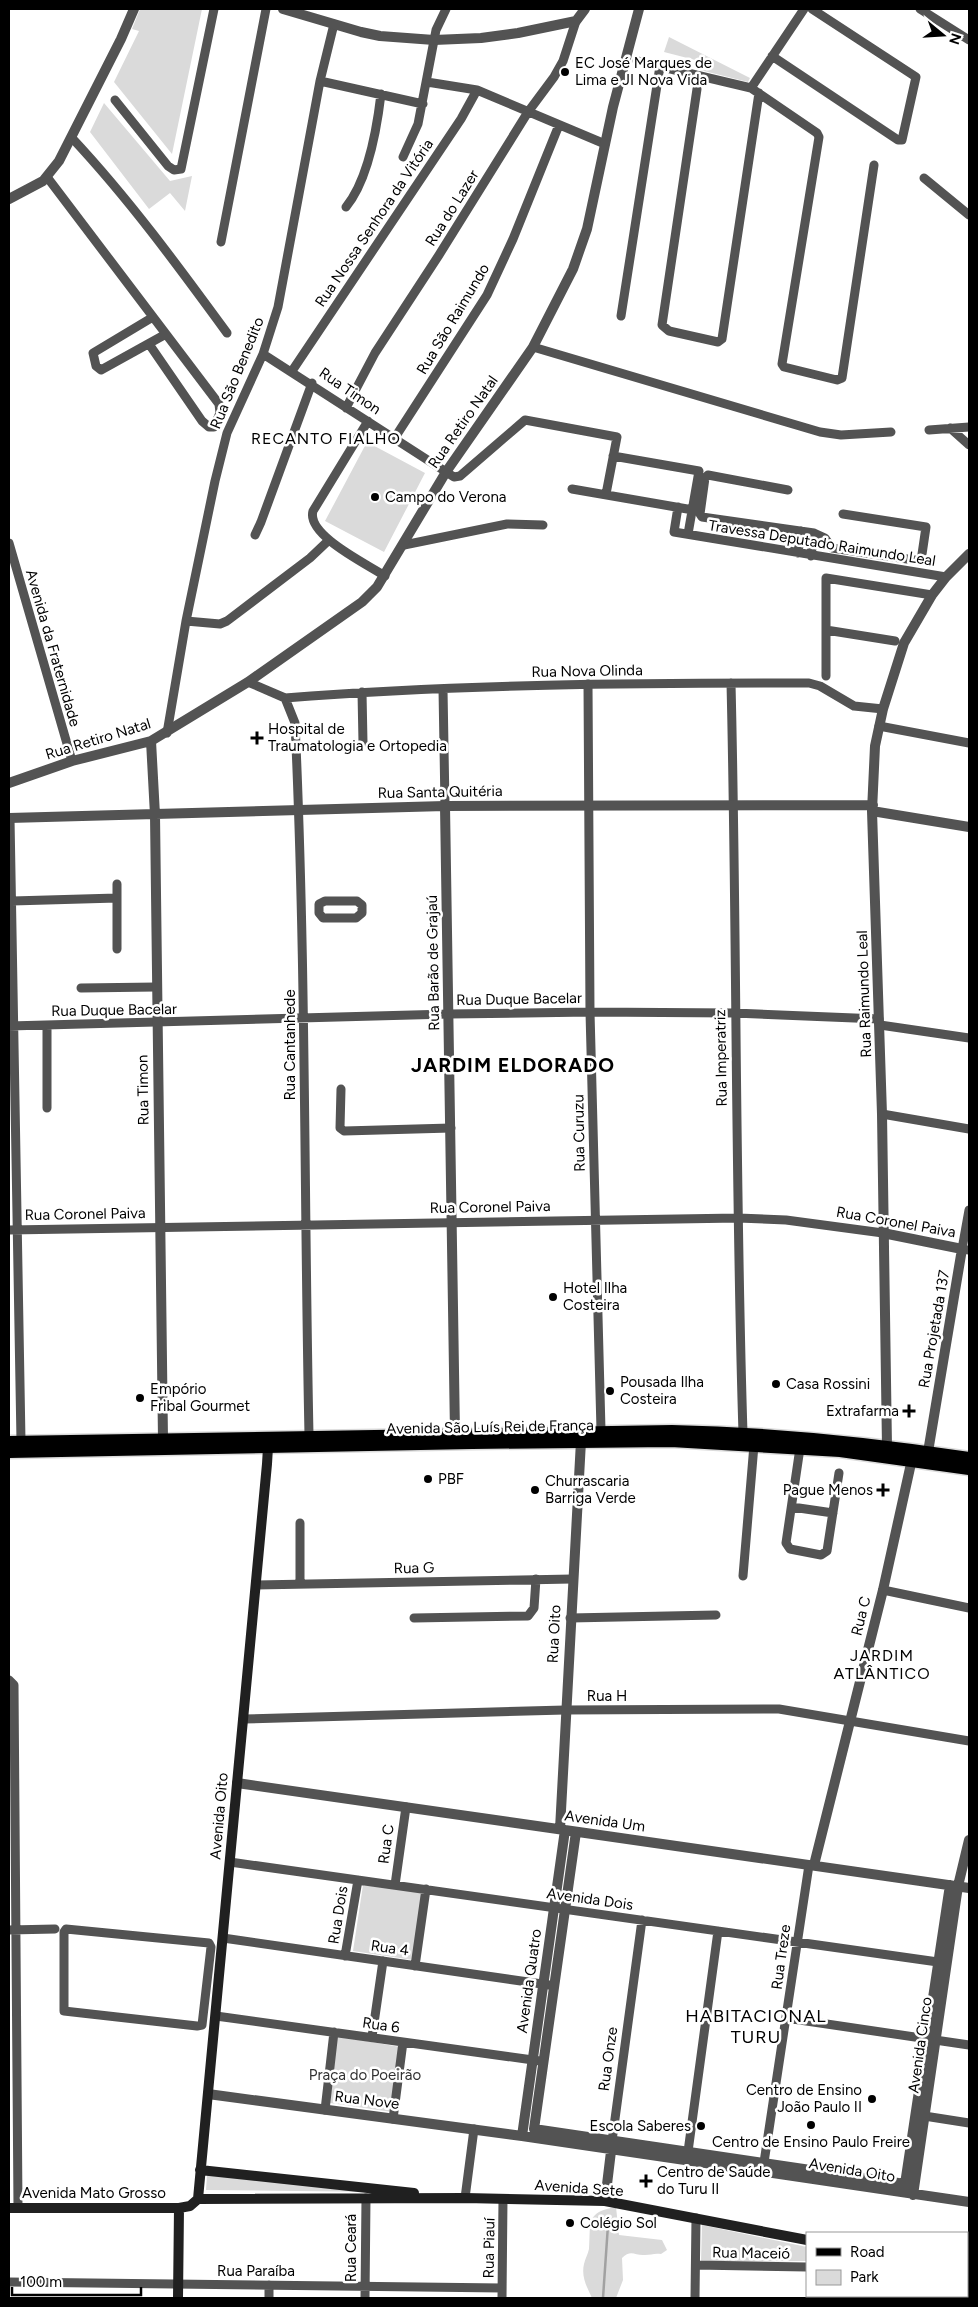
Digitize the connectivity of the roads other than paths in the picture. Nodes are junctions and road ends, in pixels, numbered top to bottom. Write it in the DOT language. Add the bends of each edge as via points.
graph roads {
  1 [pos="134,9"];
  2 [pos="214,9"];
  3 [pos="266,9"];
  4 [pos="284,9"];
  5 [pos="446,9"];
  6 [pos="586,9"];
  7 [pos="639,9"];
  8 [pos="804,9"];
  9 [pos="812,9"];
  10 [pos="920,9"];
  11 [pos="576,21"];
  12 [pos="334,24"];
  13 [pos="434,40"];
  14 [pos="969,40"];
  15 [pos="772,56"];
  16 [pos="638,61"];
  17 [pos="660,66"];
  18 [pos="320,81"];
  19 [pos="427,82"];
  20 [pos="750,88"];
  21 [pos="477,90"];
  22 [pos="697,90"];
  23 [pos="381,94"];
  24 [pos="759,94"];
  25 [pos="115,100"];
  26 [pos="423,104"];
  27 [pos="528,112"];
  28 [pos="559,125"];
  29 [pos="72,138"];
  30 [pos="605,144"];
  31 [pos="403,157"];
  32 [pos="874,165"];
  33 [pos="47,178"];
  34 [pos="924,178"];
  35 [pos="9,199"];
  36 [pos="346,207"];
  37 [pos="969,215"];
  38 [pos="221,242"];
  39 [pos="621,316"];
  40 [pos="153,317"];
  41 [pos="227,333"];
  42 [pos="166,334"];
  43 [pos="149,344"];
  44 [pos="533,347"];
  45 [pos="263,354"];
  46 [pos="292,370"];
  47 [pos="312,383"];
  48 [pos="346,408"];
  49 [pos="368,421"];
  50 [pos="969,427"];
  51 [pos="950,428"];
  52 [pos="929,430"];
  53 [pos="891,432"];
  54 [pos="394,438"];
  55 [pos="969,445"];
  56 [pos="613,456"];
  57 [pos="446,472"];
  58 [pos="572,488"];
  59 [pos="788,490"];
  60 [pos="606,494"];
  61 [pos="678,507"];
  62 [pos="693,510"];
  63 [pos="844,514"];
  64 [pos="543,525"];
  65 [pos="801,531"];
  66 [pos="814,533"];
  67 [pos="255,535"];
  68 [pos="691,535"];
  69 [pos="329,540"];
  70 [pos="9,543"];
  71 [pos="404,544"];
  72 [pos="798,553"];
  73 [pos="969,554"];
  74 [pos="811,556"];
  75 [pos="385,576"];
  76 [pos="946,577"];
  77 [pos="932,595"];
  78 [pos="186,621"];
  79 [pos="826,630"];
  80 [pos="895,641"];
  81 [pos="826,676"];
  82 [pos="248,682"];
  83 [pos="731,683"];
  84 [pos="588,684"];
  85 [pos="443,688"];
  86 [pos="362,692"];
  87 [pos="285,698"];
  88 [pos="883,709"];
  89 [pos="879,726"];
  90 [pos="167,733"];
  91 [pos="151,741"];
  92 [pos="364,743"];
  93 [pos="969,743"];
  94 [pos="72,761"];
  95 [pos="9,783"];
  96 [pos="734,804"];
  97 [pos="589,805"];
  98 [pos="445,806"];
  99 [pos="873,808"];
  100 [pos="299,810"];
  101 [pos="155,815"];
  102 [pos="9,818"];
  103 [pos="969,827"];
  104 [pos="117,884"];
  105 [pos="117,898"];
  106 [pos="12,901"];
  107 [pos="302,914"];
  108 [pos="319,914"];
  109 [pos="10,937"];
  110 [pos="117,949"];
  111 [pos="156,987"];
  112 [pos="80,988"];
  113 [pos="590,1012"];
  114 [pos="734,1012"];
  115 [pos="449,1014"];
  116 [pos="303,1018"];
  117 [pos="880,1022"];
  118 [pos="157,1023"];
  119 [pos="12,1026"];
  120 [pos="47,1026"];
  121 [pos="969,1038"];
  122 [pos="341,1088"];
  123 [pos="47,1108"];
  124 [pos="882,1114"];
  125 [pos="451,1128"];
  126 [pos="969,1129"];
  127 [pos="969,1210"];
  128 [pos="738,1218"];
  129 [pos="595,1221"];
  130 [pos="453,1222"];
  131 [pos="304,1225"];
  132 [pos="161,1228"];
  133 [pos="13,1230"];
  134 [pos="883,1233"];
  135 [pos="966,1249"];
  136 [pos="601,1430"];
  137 [pos="455,1433"];
  138 [pos="743,1433"];
  139 [pos="309,1435"];
  140 [pos="163,1439"];
  141 [pos="15,1441"];
  142 [pos="581,1441"];
  143 [pos="266,1442"];
  144 [pos="464,1443"];
  145 [pos="754,1444"];
  146 [pos="800,1448"];
  147 [pos="9,1452"];
  148 [pos="891,1452"];
  149 [pos="928,1452"];
  150 [pos="969,1458"];
  151 [pos="912,1460"];
  152 [pos="969,1469"];
  153 [pos="839,1473"];
  154 [pos="792,1507"];
  155 [pos="833,1513"];
  156 [pos="300,1523"];
  157 [pos="743,1576"];
  158 [pos="572,1578"];
  159 [pos="536,1579"];
  160 [pos="300,1584"];
  161 [pos="256,1585"];
  162 [pos="883,1590"];
  163 [pos="969,1608"];
  164 [pos="716,1615"];
  165 [pos="414,1618"];
  166 [pos="570,1618"];
  167 [pos="10,1680"];
  168 [pos="565,1710"];
  169 [pos="243,1719"];
  170 [pos="850,1721"];
  171 [pos="969,1741"];
  172 [pos="237,1782"];
  173 [pos="406,1807"];
  174 [pos="567,1830"];
  175 [pos="969,1840"];
  176 [pos="230,1862"];
  177 [pos="811,1865"];
  178 [pos="358,1880"];
  179 [pos="395,1885"];
  180 [pos="954,1885"];
  181 [pos="969,1888"];
  182 [pos="426,1889"];
  183 [pos="560,1908"];
  184 [pos="642,1920"];
  185 [pos="55,1929"];
  186 [pos="12,1930"];
  187 [pos="718,1931"];
  188 [pos="223,1938"];
  189 [pos="796,1942"];
  190 [pos="345,1956"];
  191 [pos="383,1961"];
  192 [pos="943,1963"];
  193 [pos="414,1966"];
  194 [pos="549,1985"];
  195 [pos="213,1988"];
  196 [pos="216,2016"];
  197 [pos="786,2018"];
  198 [pos="13,2020"];
  199 [pos="334,2032"];
  200 [pos="372,2037"];
  201 [pos="931,2039"];
  202 [pos="404,2042"];
  203 [pos="969,2045"];
  204 [pos="538,2061"];
  205 [pos="205,2094"];
  206 [pos="325,2110"];
  207 [pos="920,2115"];
  208 [pos="393,2119"];
  209 [pos="969,2123"];
  210 [pos="474,2129"];
  211 [pos="534,2129"];
  212 [pos="522,2136"];
  213 [pos="612,2145"];
  214 [pos="688,2156"];
  215 [pos="763,2167"];
  216 [pos="200,2170"];
  217 [pos="905,2184"];
  218 [pos="913,2195"];
  219 [pos="366,2198"];
  220 [pos="465,2198"];
  221 [pos="198,2199"];
  222 [pos="503,2199"];
  223 [pos="604,2201"];
  224 [pos="969,2202"];
  225 [pos="13,2208"];
  226 [pos="179,2208"];
  227 [pos="696,2218"];
  228 [pos="806,2240"];
  229 [pos="696,2265"];
  230 [pos="806,2268"];
  231 [pos="9,2282"];
  232 [pos="178,2285"];
  233 [pos="269,2285"];
  234 [pos="365,2286"];
  235 [pos="502,2288"];
  236 [pos="178,2298"];
  237 [pos="269,2298"];
  238 [pos="365,2298"];
  239 [pos="502,2298"];
  240 [pos="695,2298"];
  1 -- 29 [label="street"];
  2 -- 25 [label="street" via="181,169 174,170 168,166"];
  3 -- 38 [label="street"];
  4 -- 12 [label="street"];
  5 -- 13 [label="street"];
  6 -- 11 [label="street"];
  7 -- 30 [label="street, Rua Retiro Natal"];
  8 -- 15 [label="street"];
  9 -- 15 [label="street" via="916,77 902,140"];
  10 -- 14 [label="street"];
  11 -- 13 [label="street" via="481,38"];
  11 -- 27 [label="street, Rua do Lazer" via="563,61"];
  12 -- 13 [label="street" via="380,36"];
  12 -- 18 [label="street, Rua São Benedito"];
  13 -- 19 [label="street"];
  15 -- 20 [label="street"];
  16 -- 17 [label="street"];
  17 -- 20 [label="street"];
  17 -- 39 [label="street"];
  18 -- 23 [label="street"];
  18 -- 45 [label="street, Rua São Benedito" via="278,307"];
  19 -- 21 [label="street"];
  19 -- 26 [label="street"];
  20 -- 24 [label="street"];
  21 -- 27 [label="street"];
  21 -- 46 [label="street, Rua Nossa Senhora da Vitória" via="461,119"];
  22 -- 24 [label="street" via="662,325 670,331 718,342 722,339"];
  23 -- 26 [label="street"];
  23 -- 36 [label="street" via="365,167"];
  24 -- 32 [label="street" via="819,137 784,367 838,380 842,378"];
  26 -- 31 [label="street"];
  27 -- 28 [label="street"];
  27 -- 48 [label="street, Rua do Lazer" via="375,352"];
  28 -- 30 [label="street"];
  28 -- 54 [label="street, Rua São Raimundo" via="486,296"];
  29 -- 33 [label="street"];
  29 -- 41 [label="street" via="159,240"];
  30 -- 44 [label="street, Rua Retiro Natal" via="582,248"];
  33 -- 35 [label="street"];
  33 -- 40 [label="street"];
  34 -- 37 [label="street"];
  40 -- 42 [label="street"];
  40 -- 43 [label="street" via="93,353 94,361 101,370"];
  42 -- 43 [label="street"];
  42 -- 43 [label="street" via="218,404 220,413 214,427 202,421"];
  44 -- 53 [label="street" via="820,432 841,435"];
  44 -- 57 [label="street, Rua Retiro Natal"];
  45 -- 46 [label="street, Rua Timon"];
  45 -- 78 [label="street, Rua São Benedito" via="227,433"];
  46 -- 47 [label="street, Rua Timon"];
  47 -- 48 [label="street, Rua Timon"];
  47 -- 67 [label="street"];
  48 -- 49 [label="street, Rua Timon"];
  49 -- 54 [label="street, Rua Timon"];
  49 -- 69 [label="street" via="313,511 313,524"];
  50 -- 51 [label="street"];
  51 -- 52 [label="street"];
  51 -- 55 [label="street"];
  54 -- 57 [label="street, Rua Timon"];
  56 -- 57 [label="street" via="617,436 525,420 460,476 454,477"];
  56 -- 60 [label="street"];
  56 -- 62 [label="street" via="699,471"];
  57 -- 71 [label="street, Rua Retiro Natal"];
  58 -- 60 [label="street"];
  59 -- 65 [label="street" via="708,475 700,514 702,517"];
  60 -- 61 [label="street"];
  61 -- 62 [label="street"];
  61 -- 68 [label="street" via="674,532"];
  62 -- 68 [label="street"];
  63 -- 66 [label="street" via="926,527 921,562 832,548 825,538"];
  64 -- 71 [label="street" via="507,524"];
  65 -- 66 [label="street"];
  65 -- 72 [label="street"];
  66 -- 74 [label="street"];
  68 -- 72 [label="street, Travessa Deputado Raimundo Leal"];
  69 -- 75 [label="street"];
  69 -- 78 [label="street" via="227,621 220,624"];
  70 -- 94 [label="street, Avenida da Fraternidade"];
  71 -- 75 [label="street, Rua Retiro Natal"];
  72 -- 74 [label="street, Travessa Deputado Raimundo Leal"];
  73 -- 76 [label="street, Rua Raimundo Leal"];
  74 -- 76 [label="street, Travessa Deputado Raimundo Leal"];
  75 -- 82 [label="street, Rua Retiro Natal" via="362,602"];
  76 -- 77 [label="street, Rua Raimundo Leal"];
  77 -- 79 [label="street" via="827,577"];
  77 -- 88 [label="street, Rua Raimundo Leal" via="904,643"];
  78 -- 90 [label="street, Rua São Benedito"];
  79 -- 80 [label="street"];
  79 -- 81 [label="street"];
  82 -- 87 [label="street"];
  82 -- 90 [label="street, Rua Retiro Natal"];
  83 -- 84 [label="street, Rua Nova Olinda"];
  83 -- 88 [label="street, Rua Nova Olinda" via="816,684 854,706"];
  83 -- 96 [label="street, Rua Imperatriz"];
  84 -- 85 [label="street, Rua Nova Olinda"];
  84 -- 97 [label="street, Rua Curuzu"];
  85 -- 86 [label="street, Rua Nova Olinda"];
  85 -- 98 [label="street, Rua Barão de Grajaú"];
  86 -- 87 [label="street, Rua Nova Olinda"];
  86 -- 92 [label="street"];
  87 -- 100 [label="street, Rua Cantanhede" via="295,723"];
  88 -- 89 [label="street, Rua Raimundo Leal"];
  89 -- 93 [label="street"];
  89 -- 99 [label="street, Rua Raimundo Leal" via="873,772"];
  90 -- 91 [label="street, Rua Retiro Natal"];
  91 -- 94 [label="street, Rua Retiro Natal"];
  91 -- 101 [label="street, Rua Timon"];
  94 -- 95 [label="street, Rua Retiro Natal"];
  96 -- 97 [label="street, Rua Santa Quitéria"];
  96 -- 99 [label="street, Rua Santa Quitéria"];
  96 -- 114 [label="street, Rua Imperatriz"];
  97 -- 98 [label="street, Rua Santa Quitéria"];
  97 -- 113 [label="street, Rua Curuzu"];
  98 -- 100 [label="street, Rua Santa Quitéria"];
  98 -- 115 [label="street, Rua Barão de Grajaú"];
  99 -- 103 [label="street, Rua Santa Quitéria"];
  99 -- 117 [label="street, Rua Raimundo Leal"];
  100 -- 101 [label="street, Rua Santa Quitéria"];
  100 -- 107 [label="street, Rua Cantanhede"];
  101 -- 102 [label="street, Rua Santa Quitéria"];
  101 -- 111 [label="street, Rua Timon"];
  102 -- 106 [label="street"];
  104 -- 105 [label="street"];
  105 -- 106 [label="street"];
  105 -- 110 [label="street"];
  106 -- 109 [label="street"];
  107 -- 108 [label="street"];
  107 -- 116 [label="street, Rua Cantanhede"];
  108 -- 108 [label="street" via="323,918 356,918 362,913 362,905 357,901 324,901 319,904"];
  109 -- 119 [label="street"];
  111 -- 112 [label="street"];
  111 -- 118 [label="street, Rua Timon"];
  113 -- 114 [label="street, Rua Duque Bacelar"];
  113 -- 115 [label="street, Rua Duque Bacelar"];
  113 -- 129 [label="street, Rua Curuzu"];
  114 -- 117 [label="street, Rua Duque Bacelar"];
  114 -- 128 [label="street, Rua Imperatriz"];
  115 -- 116 [label="street, Rua Duque Bacelar"];
  115 -- 125 [label="street, Rua Barão de Grajaú"];
  116 -- 118 [label="street, Rua Duque Bacelar"];
  116 -- 131 [label="street, Rua Cantanhede"];
  117 -- 121 [label="street, Rua Duque Bacelar"];
  117 -- 124 [label="street, Rua Raimundo Leal"];
  118 -- 120 [label="street, Rua Duque Bacelar"];
  118 -- 132 [label="street, Rua Timon"];
  119 -- 120 [label="street, Rua Duque Bacelar"];
  119 -- 133 [label="street"];
  120 -- 123 [label="street"];
  122 -- 125 [label="street" via="340,1128 344,1131"];
  124 -- 126 [label="street"];
  124 -- 134 [label="street, Rua Raimundo Leal"];
  125 -- 130 [label="street, Rua Barão de Grajaú"];
  127 -- 135 [label="street, Rua Projetada 137"];
  128 -- 129 [label="street, Rua Coronel Paiva"];
  128 -- 134 [label="street, Rua Coronel Paiva" via="786,1220"];
  128 -- 138 [label="street, Rua Imperatriz"];
  129 -- 130 [label="street, Rua Coronel Paiva"];
  129 -- 136 [label="street, Rua Curuzu"];
  130 -- 131 [label="street, Rua Coronel Paiva"];
  130 -- 137 [label="street, Rua Barão de Grajaú"];
  131 -- 132 [label="street, Rua Coronel Paiva"];
  131 -- 139 [label="street, Rua Cantanhede"];
  132 -- 133 [label="street, Rua Coronel Paiva"];
  132 -- 140 [label="street, Rua Timon"];
  133 -- 141 [label="street"];
  134 -- 135 [label="street, Rua Coronel Paiva"];
  134 -- 148 [label="street, Rua Raimundo Leal"];
  135 -- 149 [label="street, Rua Projetada 137"];
  136 -- 137 [label="main road, Avenida São Luís Rei de França"];
  136 -- 138 [label="main road, Avenida São Luís Rei de França"];
  137 -- 139 [label="main road, Avenida São Luís Rei de França"];
  137 -- 144 [label="street"];
  138 -- 148 [label="main road, Avenida São Luís Rei de França"];
  139 -- 143 [label="main road, Avenida São Luís Rei de França"];
  140 -- 141 [label="main road, Avenida São Luís Rei de França"];
  140 -- 143 [label="main road, Avenida São Luís Rei de França"];
  142 -- 144 [label="main road, Avenida São Luís Rei de França"];
  142 -- 145 [label="main road, Avenida São Luís Rei de França"];
  142 -- 158 [label="street, Rua Oito"];
  143 -- 144 [label="main road, Avenida São Luís Rei de França"];
  143 -- 147 [label="main road, Avenida São Luís Rei de França"];
  143 -- 161 [label="main road, Avenida Oito"];
  145 -- 146 [label="main road, Avenida São Luís Rei de França"];
  145 -- 157 [label="street"];
  146 -- 148 [label="main road, Avenida São Luís Rei de França"];
  146 -- 154 [label="street"];
  148 -- 149 [label="main road, Avenida São Luís Rei de França"];
  148 -- 151 [label="main road, Avenida São Luís Rei de França"];
  149 -- 150 [label="main road, Avenida São Luís Rei de França"];
  151 -- 152 [label="main road, Avenida São Luís Rei de França"];
  151 -- 162 [label="street, Rua C"];
  153 -- 155 [label="street"];
  154 -- 155 [label="street"];
  154 -- 155 [label="street" via="787,1547 821,1555 827,1551"];
  156 -- 160 [label="street"];
  158 -- 159 [label="street, Rua G"];
  158 -- 166 [label="street, Rua Oito"];
  159 -- 160 [label="street, Rua G"];
  159 -- 165 [label="street" via="534,1608 528,1616"];
  160 -- 161 [label="street, Rua G"];
  161 -- 169 [label="main road, Avenida Oito"];
  162 -- 163 [label="street"];
  162 -- 170 [label="street, Rua C"];
  164 -- 166 [label="street"];
  166 -- 168 [label="street, Rua Oito"];
  167 -- 186 [label="street" via="14,1685"];
  168 -- 169 [label="street, Rua H"];
  168 -- 170 [label="street, Rua H" via="779,1709"];
  168 -- 174 [label="street, Rua Oito"];
  169 -- 172 [label="main road, Avenida Oito"];
  170 -- 171 [label="street, Rua H"];
  170 -- 177 [label="street, Rua C"];
  172 -- 173 [label="street, Avenida Um"];
  172 -- 176 [label="main road, Avenida Oito"];
  173 -- 174 [label="street, Avenida Um"];
  173 -- 179 [label="street, Rua C"];
  174 -- 177 [label="street, Avenida Um"];
  174 -- 183 [label="street, Avenida Quatro"];
  175 -- 180 [label="street, Avenida Cinco"];
  176 -- 178 [label="street, Avenida Dois"];
  176 -- 188 [label="main road, Avenida Oito"];
  177 -- 180 [label="street, Avenida Um"];
  177 -- 189 [label="street, Rua Treze"];
  178 -- 179 [label="street, Avenida Dois"];
  178 -- 190 [label="street, Rua Dois"];
  179 -- 182 [label="street, Avenida Dois"];
  180 -- 181 [label="street, Avenida Um"];
  180 -- 192 [label="street, Avenida Cinco"];
  182 -- 183 [label="street, Avenida Dois"];
  182 -- 193 [label="street"];
  183 -- 184 [label="street, Avenida Dois"];
  183 -- 194 [label="street, Avenida Quatro"];
  184 -- 187 [label="street, Avenida Dois"];
  184 -- 213 [label="street, Rua Onze"];
  185 -- 186 [label="street"];
  186 -- 198 [label="street"];
  187 -- 189 [label="street, Avenida Dois"];
  187 -- 214 [label="street"];
  188 -- 190 [label="street, Rua 4"];
  188 -- 195 [label="main road, Avenida Oito"];
  189 -- 192 [label="street, Avenida Dois"];
  189 -- 197 [label="street, Rua Treze"];
  190 -- 191 [label="street, Rua 4"];
  191 -- 193 [label="street, Rua 4"];
  191 -- 200 [label="street"];
  192 -- 201 [label="street, Avenida Cinco"];
  193 -- 194 [label="street, Rua 4"];
  194 -- 204 [label="street, Avenida Quatro"];
  195 -- 195 [label="street" via="204,2021 197,2026 67,2012 62,2008 64,1932 69,1929 209,1943"];
  195 -- 196 [label="main road, Avenida Oito"];
  196 -- 199 [label="street, Rua 6"];
  196 -- 205 [label="main road, Avenida Oito"];
  197 -- 201 [label="street"];
  197 -- 215 [label="street, Rua Treze"];
  198 -- 225 [label="street"];
  199 -- 200 [label="street, Rua 6"];
  199 -- 206 [label="street"];
  200 -- 202 [label="street, Rua 6"];
  201 -- 203 [label="street"];
  201 -- 207 [label="street, Avenida Cinco"];
  202 -- 204 [label="street, Rua 6"];
  202 -- 208 [label="street"];
  204 -- 211 [label="street, Avenida Quatro"];
  204 -- 212 [label="street, Avenida Quatro"];
  205 -- 206 [label="street, Rua Nove"];
  205 -- 216 [label="main road, Avenida Oito"];
  206 -- 208 [label="street, Rua Nove"];
  207 -- 209 [label="street"];
  207 -- 217 [label="street, Avenida Cinco"];
  207 -- 218 [label="street, Avenida Cinco"];
  208 -- 210 [label="street, Rua Nove"];
  210 -- 212 [label="street, Rua Nove"];
  210 -- 220 [label="street"];
  211 -- 212 [label="street"];
  211 -- 213 [label="street"];
  212 -- 213 [label="street, Avenida Oito"];
  213 -- 214 [label="street, Avenida Oito"];
  213 -- 223 [label="street, Rua Onze"];
  214 -- 215 [label="street, Avenida Oito"];
  215 -- 217 [label="street"];
  215 -- 218 [label="street, Avenida Oito"];
  216 -- 220 [label="main road, Avenida Sete"];
  216 -- 221 [label="main road, Avenida Oito"];
  217 -- 218 [label="street"];
  218 -- 224 [label="street, Avenida Oito"];
  219 -- 220 [label="main road, Avenida Sete"];
  219 -- 221 [label="main road, Avenida Sete"];
  219 -- 234 [label="street, Rua Ceará"];
  220 -- 222 [label="main road, Avenida Sete"];
  221 -- 226 [label="main road" via="190,2206"];
  222 -- 223 [label="main road, Avenida Sete"];
  222 -- 235 [label="street, Rua Piauí"];
  223 -- 227 [label="main road, Avenida Sete"];
  225 -- 226 [label="main road, Avenida Mato Grosso"];
  226 -- 232 [label="main road"];
  227 -- 228 [label="main road, Avenida Sete"];
  227 -- 229 [label="street"];
  229 -- 230 [label="street, Rua Maceió"];
  229 -- 240 [label="street"];
  231 -- 232 [label="street, Rua Paraíba"];
  232 -- 233 [label="street, Rua Paraíba"];
  232 -- 236 [label="main road"];
  233 -- 234 [label="street, Rua Paraíba"];
  233 -- 237 [label="street"];
  234 -- 235 [label="street, Rua Paraíba"];
  234 -- 238 [label="street, Rua Ceará"];
  235 -- 239 [label="street, Rua Piauí"];
}
